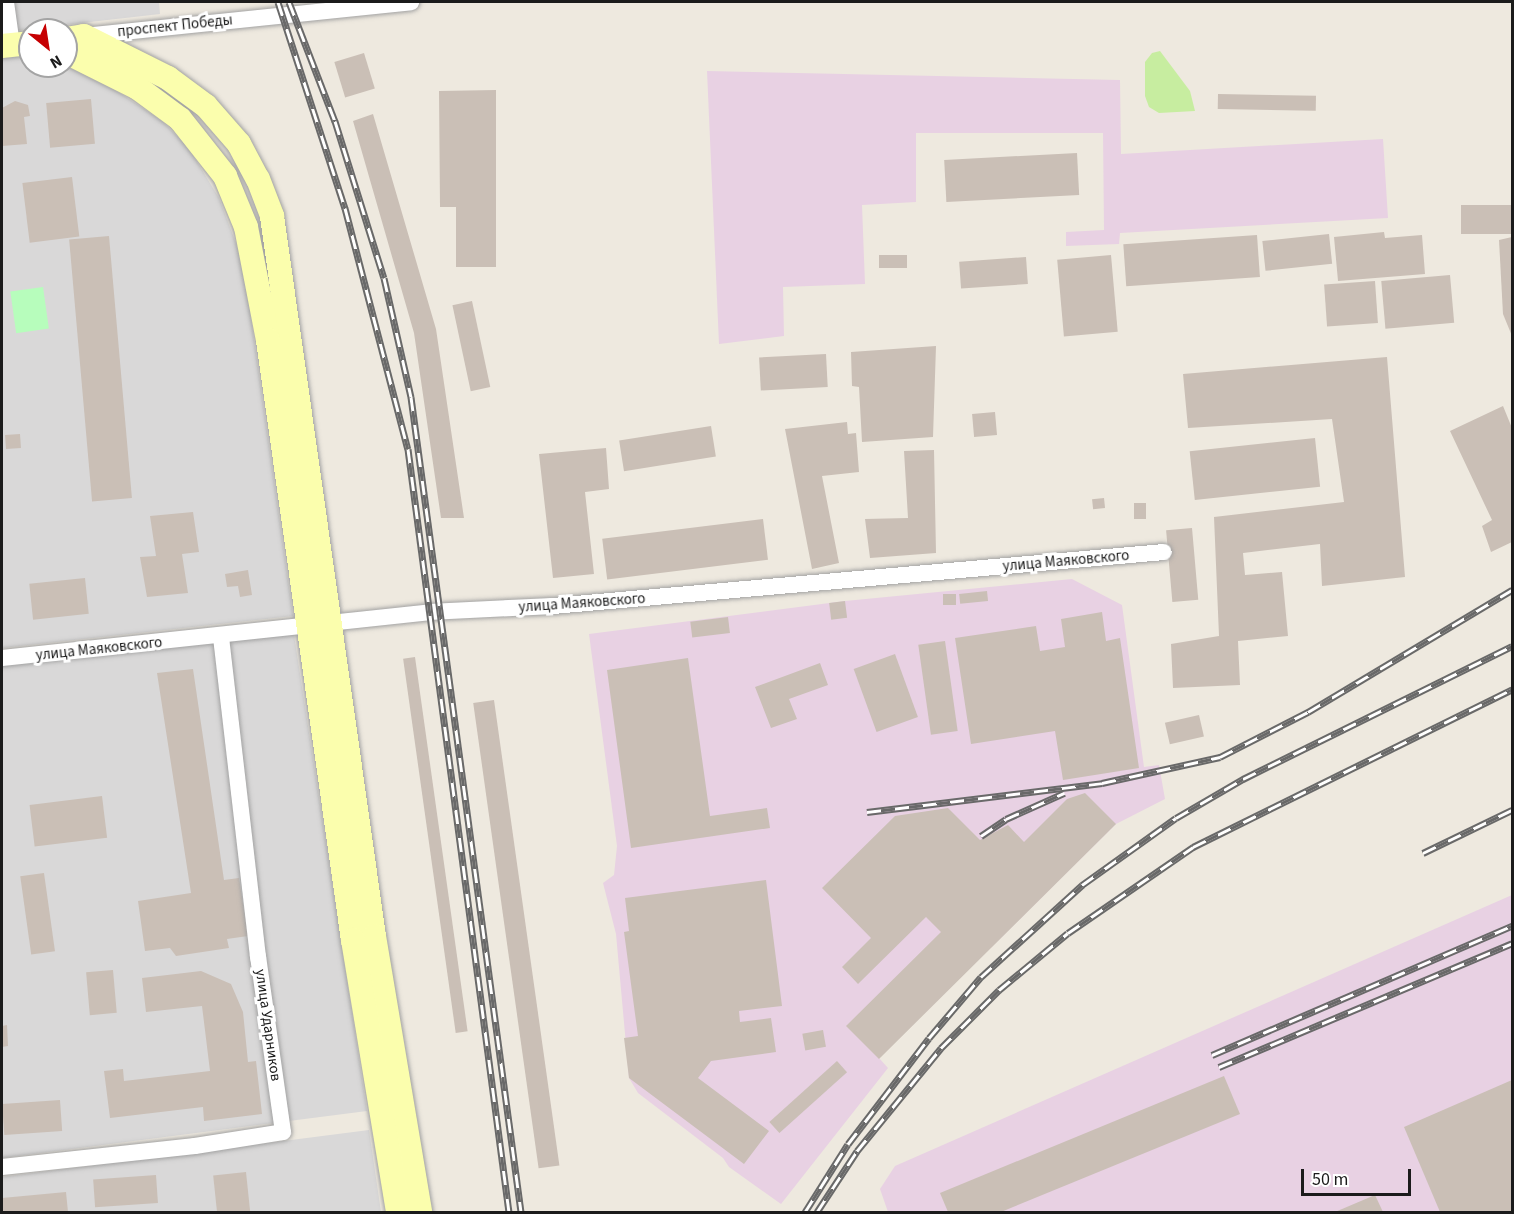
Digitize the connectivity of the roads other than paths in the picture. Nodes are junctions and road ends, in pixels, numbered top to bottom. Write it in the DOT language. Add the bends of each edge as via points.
graph roads {
  1 [pos="6,2"];
  2 [pos="411,2"];
  3 [pos="78,37"];
  4 [pos="78,38"];
  5 [pos="14,45"];
  6 [pos="78,58"];
  7 [pos="1164,552"];
  8 [pos="318,623"];
  9 [pos="221,636"];
  10 [pos="2,658"];
  11 [pos="2,1167"];
  12 [pos="398,1212"];
  13 [pos="420,1212"];
  1 -- 5 [label="street"];
  2 -- 3 [label="street, проспект Победы"];
  4 -- 8 [label="main road" via="194,96 228,130 258,179 272,216 280,263"];
  6 -- 8 [label="main road" via="129,83 169,110 210,153 236,196 258,271"];
  7 -- 8 [label="street, улица Маяковского"];
  8 -- 9 [label="street, улица Маяковского"];
  8 -- 12 [label="main road"];
  8 -- 13 [label="main road"];
  9 -- 10 [label="street, улица Маяковского"];
  9 -- 11 [label="street, улица Ударников" via="258,957 283,1132 195,1146"];
}
